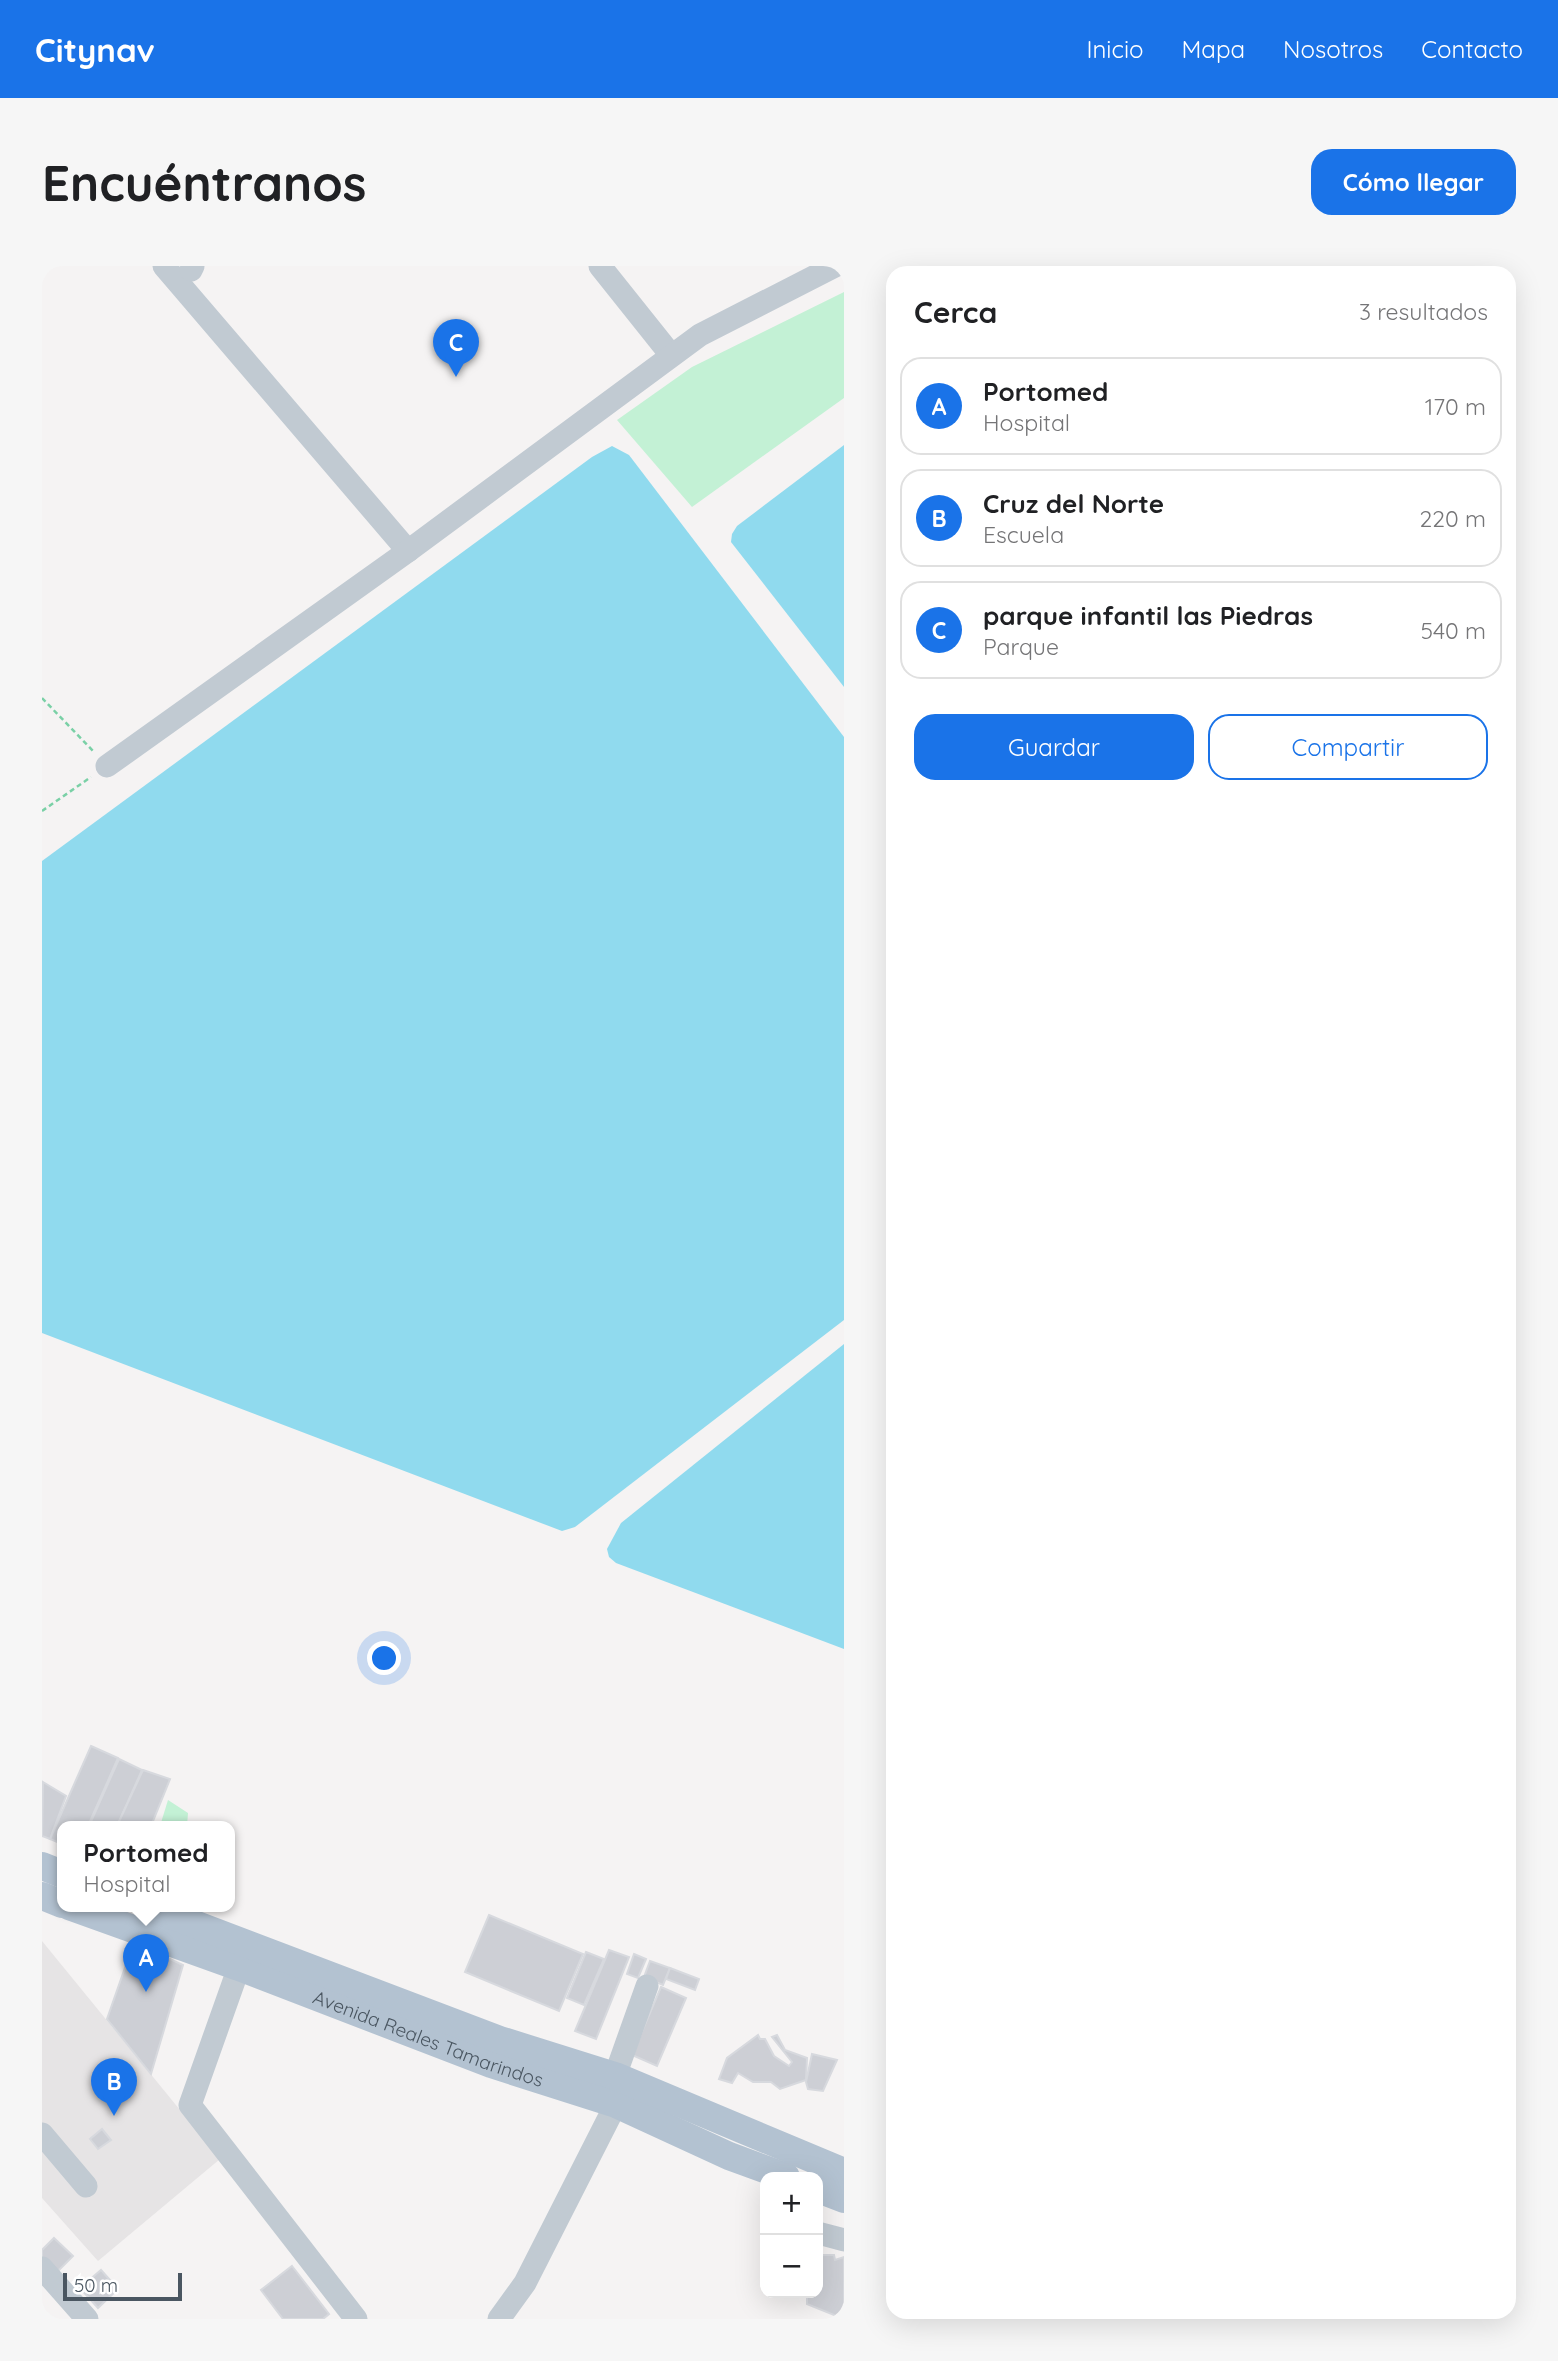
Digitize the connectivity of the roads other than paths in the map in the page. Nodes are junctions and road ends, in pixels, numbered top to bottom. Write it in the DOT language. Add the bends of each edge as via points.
graph roads {
  1 [pos="164,266"];
  2 [pos="600,266"];
  3 [pos="835,266"];
  4 [pos="671,355"];
  5 [pos="408,551"];
  6 [pos="107,766"];
  7 [pos="92,1912"];
  8 [pos="155,1912"];
  9 [pos="192,1938"];
  10 [pos="239,1967"];
  11 [pos="647,1986"];
  12 [pos="615,2076"];
  13 [pos="616,2104"];
  14 [pos="42,2134"];
  15 [pos="771,2167"];
  16 [pos="844,2172"];
  17 [pos="86,2186"];
  18 [pos="823,2191"];
  19 [pos="844,2199"];
  20 [pos="823,2234"];
  21 [pos="844,2241"];
  22 [pos="42,2268"];
  23 [pos="86,2319"];
  24 [pos="356,2319"];
  25 [pos="499,2319"];
  1 -- 5 [label="street"];
  2 -- 4 [label="street"];
  3 -- 4 [label="street" via="726,319"];
  4 -- 5 [label="street"];
  5 -- 6 [label="street"];
  7 -- 9 [label="main road, Avenida Reales Tamarindos"];
  8 -- 9 [label="main road, Avenida Reales Tamarindos"];
  9 -- 10 [label="main road, Avenida Reales Tamarindos"];
  9 -- 12 [label="main road, Avenida Reales Tamarindos"];
  10 -- 13 [label="main road, Avenida Reales Tamarindos" via="491,2064"];
  10 -- 24 [label="street" via="190,2105"];
  11 -- 12 [label="street"];
  12 -- 15 [label="main road, Avenida Reales Tamarindos"];
  13 -- 15 [label="main road, Avenida Reales Tamarindos"];
  13 -- 25 [label="street" via="525,2283"];
  14 -- 17 [label="street"];
  15 -- 16 [label="main road, Avenida Reales Tamarindos"];
  18 -- 19 [label="main road"];
  20 -- 21 [label="street"];
  22 -- 23 [label="street"];
}
